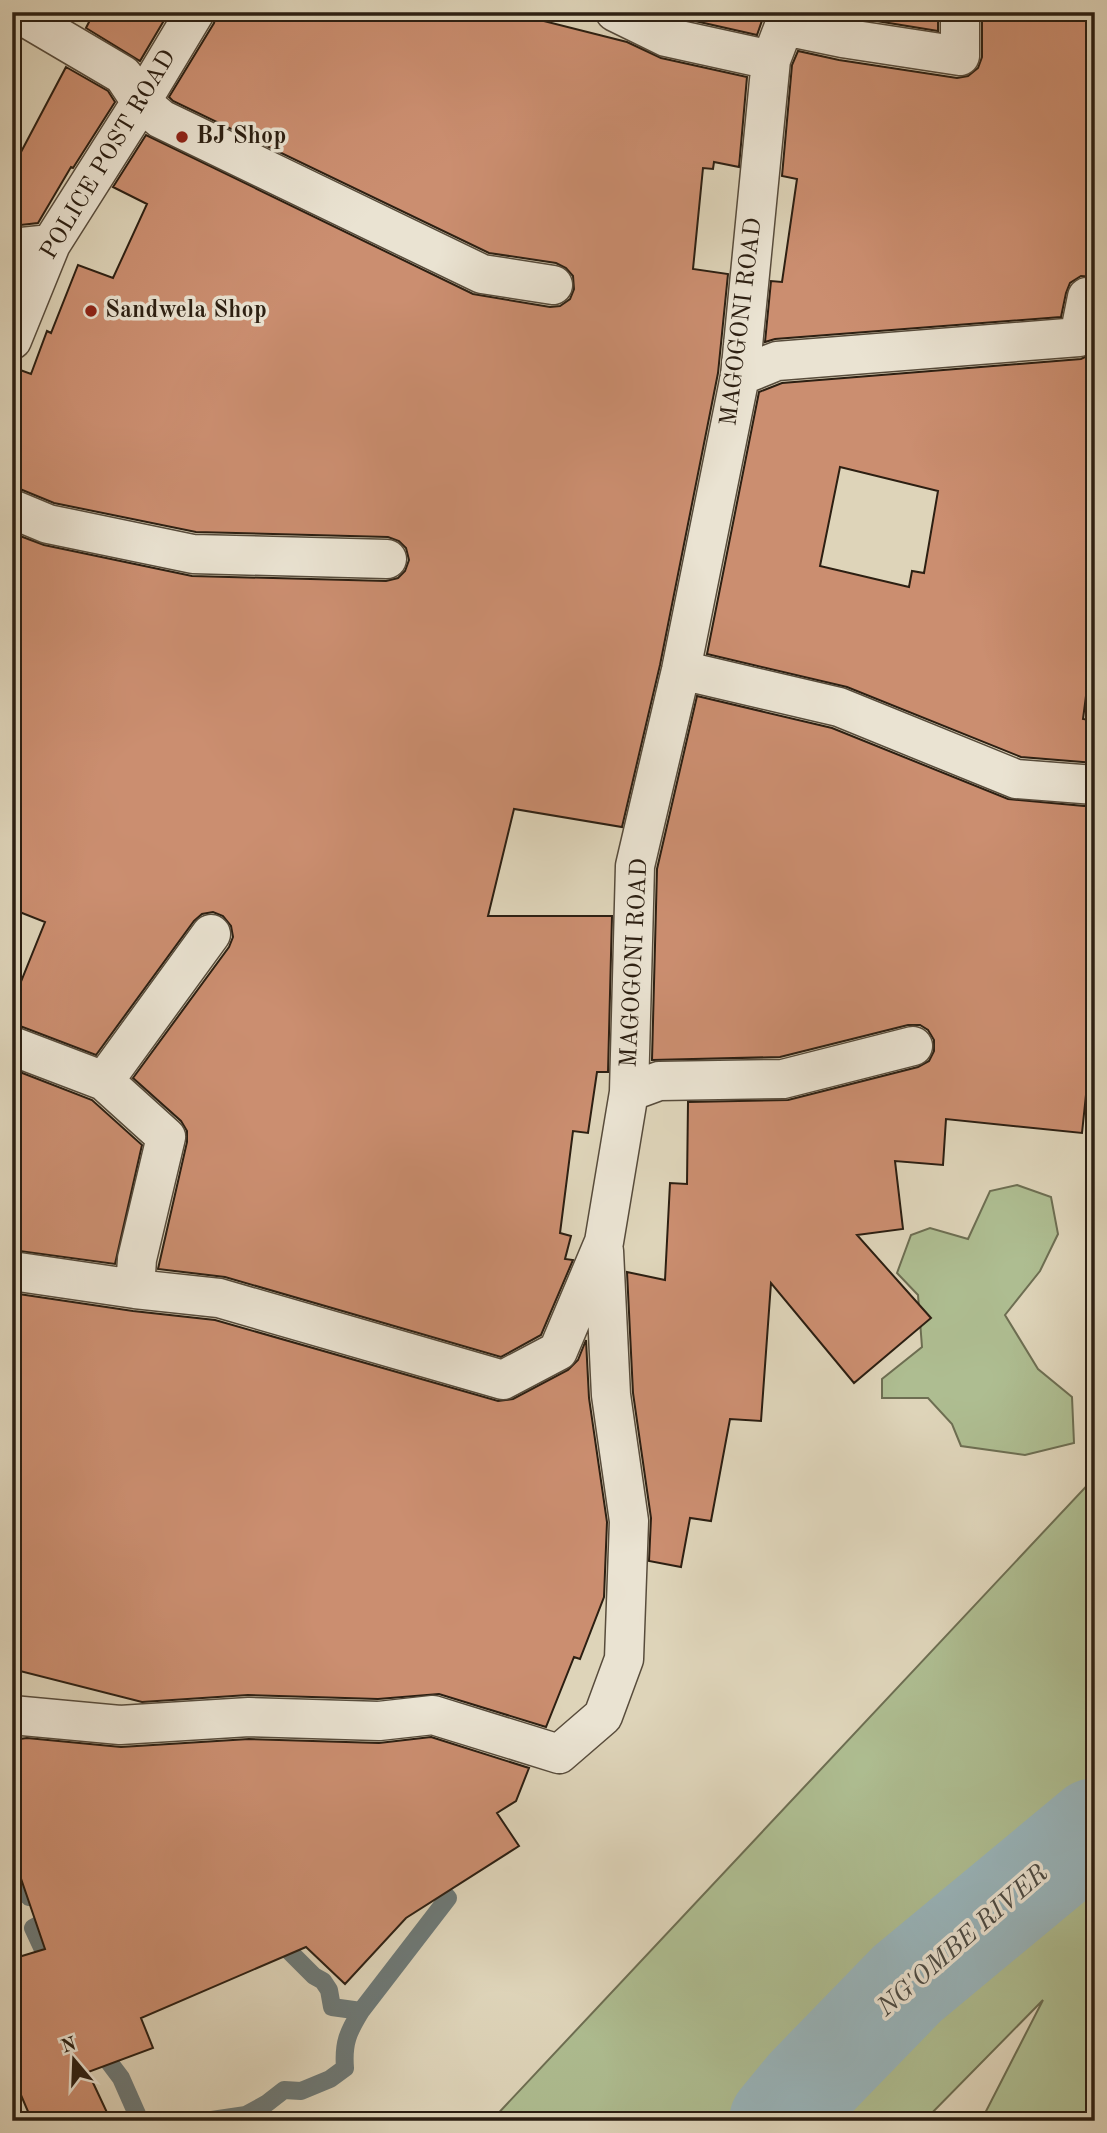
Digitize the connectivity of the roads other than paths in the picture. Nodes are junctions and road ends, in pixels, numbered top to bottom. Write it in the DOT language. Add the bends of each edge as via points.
graph roads {
  1 [pos="16,12"];
  2 [pos="195,12"];
  3 [pos="615,12"];
  4 [pos="960,12"];
  5 [pos="781,33"];
  6 [pos="141,102"];
  7 [pos="51,244"];
  8 [pos="12,248"];
  9 [pos="553,285"];
  10 [pos="1087,297"];
  11 [pos="12,340"];
  12 [pos="740,376"];
  13 [pos="12,509"];
  14 [pos="387,559"];
  15 [pos="681,670"];
  16 [pos="1095,785"];
  17 [pos="211,934"];
  18 [pos="12,1046"];
  19 [pos="913,1046"];
  20 [pos="104,1081"];
  21 [pos="629,1091"];
  22 [pos="604,1242"];
  23 [pos="12,1271"];
  24 [pos="135,1289"];
  25 [pos="12,1715"];
  1 -- 6 [label="street" via="123,75"];
  2 -- 6 [label="street, POLICE POST ROAD"];
  3 -- 5 [label="street" via="666,37"];
  4 -- 5 [label="street" via="960,56"];
  5 -- 12 [label="street, MAGOGONI ROAD"];
  6 -- 7 [label="street, POLICE POST ROAD"];
  6 -- 9 [label="street" via="161,119 482,274"];
  7 -- 8 [label="street"];
  7 -- 11 [label="street, POLICE POST ROAD"];
  10 -- 12 [label="street" via="1079,337 777,361"];
  12 -- 15 [label="street, MAGOGONI ROAD"];
  13 -- 14 [label="street" via="48,524 193,554"];
  15 -- 16 [label="street" via="839,707 1016,779"];
  15 -- 21 [label="street, MAGOGONI ROAD" via="635,866"];
  17 -- 20 [label="street"];
  18 -- 20 [label="street"];
  19 -- 21 [label="street" via="783,1079 659,1081"];
  20 -- 24 [label="street" via="166,1137 137,1259"];
  21 -- 22 [label="street, MAGOGONI ROAD"];
  22 -- 24 [label="street, MAGOGONI ROAD" via="558,1351 503,1380 219,1298"];
  22 -- 25 [label="street" via="611,1395 629,1521 624,1658 603,1716 559,1754 433,1715 379,1721 249,1717 120,1725"];
  23 -- 24 [label="street, MAGOGONI ROAD"];
}
